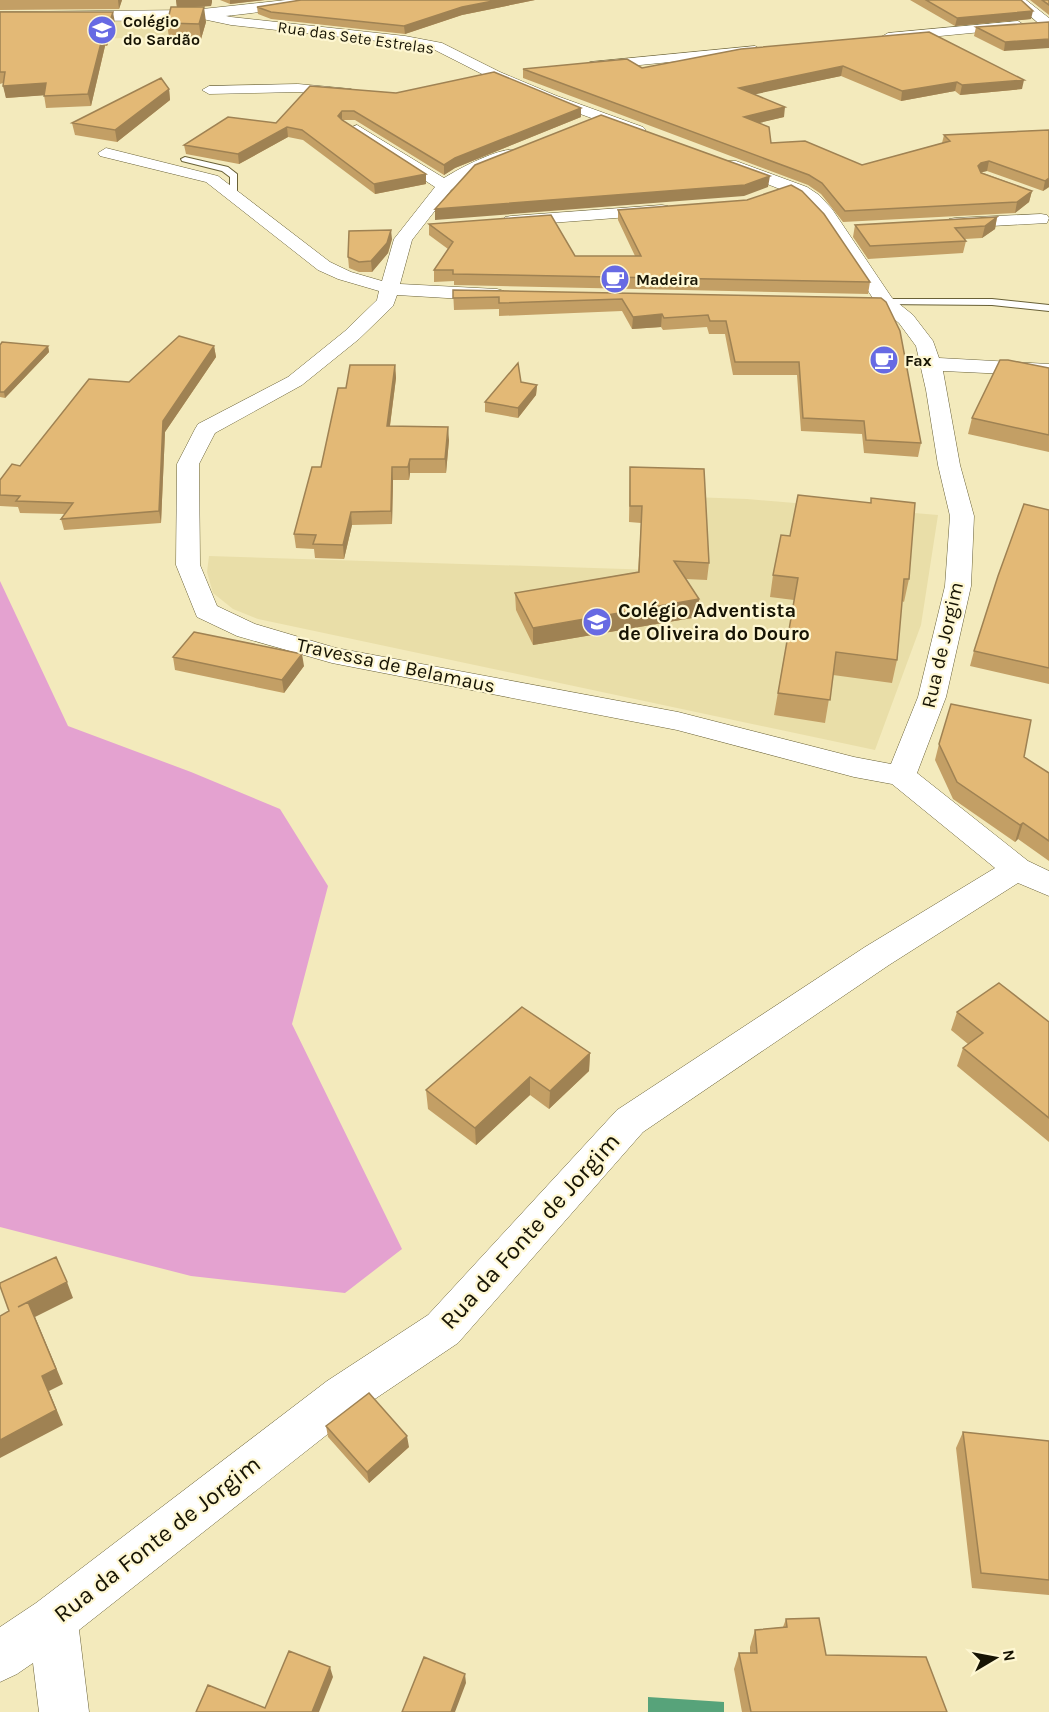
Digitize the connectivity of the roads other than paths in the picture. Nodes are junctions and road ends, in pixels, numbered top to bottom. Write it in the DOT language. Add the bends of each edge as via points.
graph roads {
  1 [pos="308,0"];
  2 [pos="1020,1"];
  3 [pos="1040,2"];
  4 [pos="268,4"];
  5 [pos="0,16"];
  6 [pos="239,16"];
  7 [pos="1047,24"];
  8 [pos="872,38"];
  9 [pos="767,49"];
  10 [pos="581,67"];
  11 [pos="527,72"];
  12 [pos="495,75"];
  13 [pos="474,79"];
  14 [pos="209,90"];
  15 [pos="363,94"];
  16 [pos="601,117"];
  17 [pos="349,125"];
  18 [pos="579,125"];
  19 [pos="652,135"];
  20 [pos="522,148"];
  21 [pos="106,153"];
  22 [pos="185,159"];
  23 [pos="716,159"];
  24 [pos="445,186"];
  25 [pos="790,187"];
  26 [pos="767,195"];
  27 [pos="234,196"];
  28 [pos="674,209"];
  29 [pos="1046,216"];
  30 [pos="495,222"];
  31 [pos="939,224"];
  32 [pos="435,227"];
  33 [pos="411,229"];
  34 [pos="860,229"];
  35 [pos="837,230"];
  36 [pos="390,289"];
  37 [pos="518,296"];
  38 [pos="862,301"];
  39 [pos="885,302"];
  40 [pos="1049,308"];
  41 [pos="930,364"];
  42 [pos="1049,370"];
  43 [pos="901,776"];
  44 [pos="1033,877"];
  45 [pos="53,1620"];
  46 [pos="0,1657"];
  47 [pos="64,1712"];
  1 -- 4 [label="main road"];
  2 -- 3 [label="street"];
  2 -- 7 [label="main road"];
  4 -- 6 [label="main road"];
  5 -- 6 [label="main road"];
  6 -- 12 [label="street, Rua das Sete Estrelas" via="421,43 446,50"];
  7 -- 8 [label="street"];
  9 -- 10 [label="street"];
  11 -- 12 [label="street"];
  12 -- 13 [label="street"];
  12 -- 16 [label="street, Rua das Sete Estrelas"];
  14 -- 15 [label="street" via="298,88"];
  16 -- 18 [label="street"];
  16 -- 19 [label="street, Rua das Sete Estrelas"];
  17 -- 24 [label="street"];
  20 -- 24 [label="street, Travessa de Belamaus" via="462,173"];
  21 -- 27 [label="street" via="212,179"];
  22 -- 27 [label="lane" via="225,169 234,176"];
  23 -- 25 [label="street"];
  24 -- 33 [label="street, Travessa de Belamaus"];
  25 -- 26 [label="street"];
  25 -- 35 [label="street" via="813,199"];
  27 -- 36 [label="street" via="324,266 340,275"];
  28 -- 30 [label="street"];
  29 -- 31 [label="street"];
  32 -- 33 [label="street"];
  33 -- 36 [label="street, Travessa de Belamaus" via="403,239"];
  34 -- 35 [label="street"];
  35 -- 39 [label="street"];
  36 -- 37 [label="street"];
  36 -- 43 [label="street, Travessa de Belamaus" via="386,302 352,335 295,381 206,429 188,464 188,565 206,611 246,630 332,656 678,721"];
  38 -- 39 [label="street"];
  39 -- 40 [label="lane" via="992,302"];
  39 -- 41 [label="street" via="906,319 926,345"];
  41 -- 42 [label="street"];
  41 -- 43 [label="street, Rua de Jorgim" via="962,516 958,586 932,698"];
  43 -- 44 [label="street"];
  44 -- 45 [label="street, Rua da Fonte de Jorgim" via="877,956 630,1121 443,1329 342,1396"];
  45 -- 46 [label="street, Rua da Fonte de Jorgim"];
  45 -- 47 [label="street"];
}
